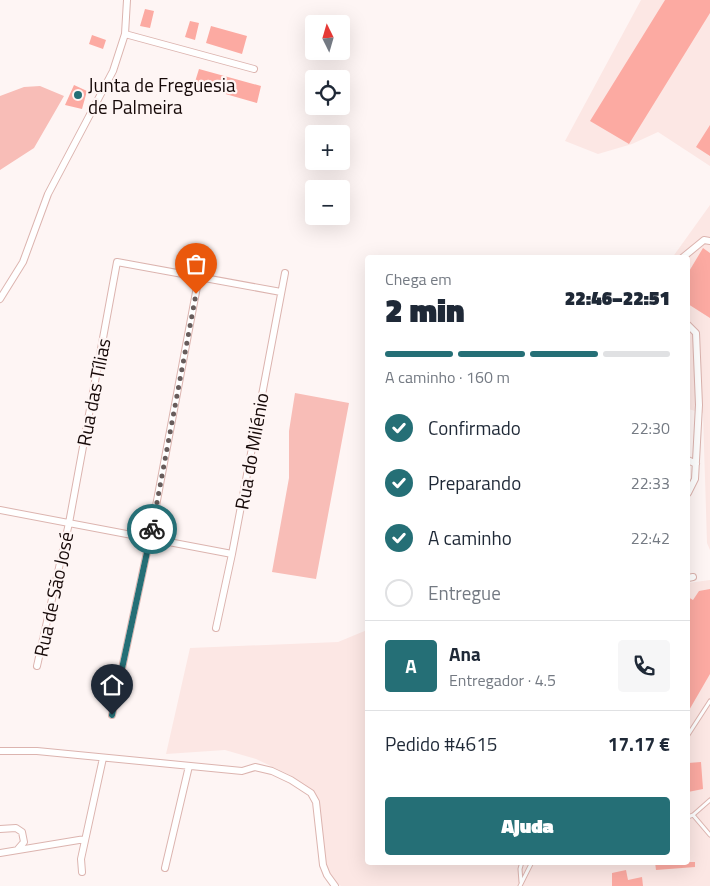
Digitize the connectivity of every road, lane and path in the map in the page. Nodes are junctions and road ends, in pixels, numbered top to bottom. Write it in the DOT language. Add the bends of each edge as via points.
graph roads {
  1 [pos="127,0"];
  2 [pos="125,34"];
  3 [pos="254,69"];
  4 [pos="710,241"];
  5 [pos="686,255"];
  6 [pos="285,273"];
  7 [pos="199,276"];
  8 [pos="281,292"];
  9 [pos="0,298"];
  10 [pos="690,327"];
  11 [pos="690,461"];
  12 [pos="696,464"];
  13 [pos="690,489"];
  14 [pos="0,510"];
  15 [pos="68,523"];
  16 [pos="150,538"];
  17 [pos="232,554"];
  18 [pos="216,628"];
  19 [pos="37,666"];
  20 [pos="710,700"];
  21 [pos="112,715"];
  22 [pos="690,732"];
  23 [pos="0,751"];
  24 [pos="103,758"];
  25 [pos="189,766"];
  26 [pos="710,800"];
  27 [pos="693,815"];
  28 [pos="690,816"];
  29 [pos="0,829"];
  30 [pos="710,835"];
  31 [pos="25,838"];
  32 [pos="86,840"];
  33 [pos="37,846"];
  34 [pos="17,850"];
  35 [pos="0,853"];
  36 [pos="521,865"];
  37 [pos="530,865"];
  38 [pos="165,868"];
  39 [pos="82,872"];
  40 [pos="520,885"];
  41 [pos="335,886"];
  1 -- 2 [label="street"];
  2 -- 3 [label="street"];
  2 -- 9 [label="street" via="113,71 48,194 23,262"];
  4 -- 5 [label="street" via="704,240"];
  6 -- 8 [label="street, Rua do Milénio"];
  7 -- 8 [label="street"];
  7 -- 15 [label="street, Rua das Tílias" via="117,262"];
  7 -- 16 [label="street"];
  8 -- 17 [label="street, Rua do Milénio"];
  10 -- 12 [label="street" via="696,333 698,344"];
  11 -- 12 [label="street"];
  12 -- 13 [label="street" via="695,479"];
  14 -- 15 [label="street"];
  15 -- 16 [label="street"];
  15 -- 19 [label="street, Rua de São José"];
  16 -- 17 [label="street"];
  16 -- 21 [label="street"];
  17 -- 18 [label="street, Rua do Milénio"];
  20 -- 22 [label="lane"];
  23 -- 24 [label="street" via="37,751"];
  24 -- 25 [label="street"];
  24 -- 32 [label="street"];
  25 -- 38 [label="street"];
  25 -- 41 [label="street" via="242,771 256,767 272,771 311,793 316,802 323,865"];
  26 -- 27 [label="lane"];
  27 -- 28 [label="lane"];
  27 -- 30 [label="lane"];
  29 -- 31 [label="street" via="16,828"];
  31 -- 33 [label="street"];
  31 -- 34 [label="street"];
  32 -- 33 [label="street"];
  32 -- 39 [label="street" via="81,859"];
  33 -- 34 [label="street"];
  34 -- 35 [label="street"];
  36 -- 40 [label="lane"];
  37 -- 40 [label="lane"];
}
